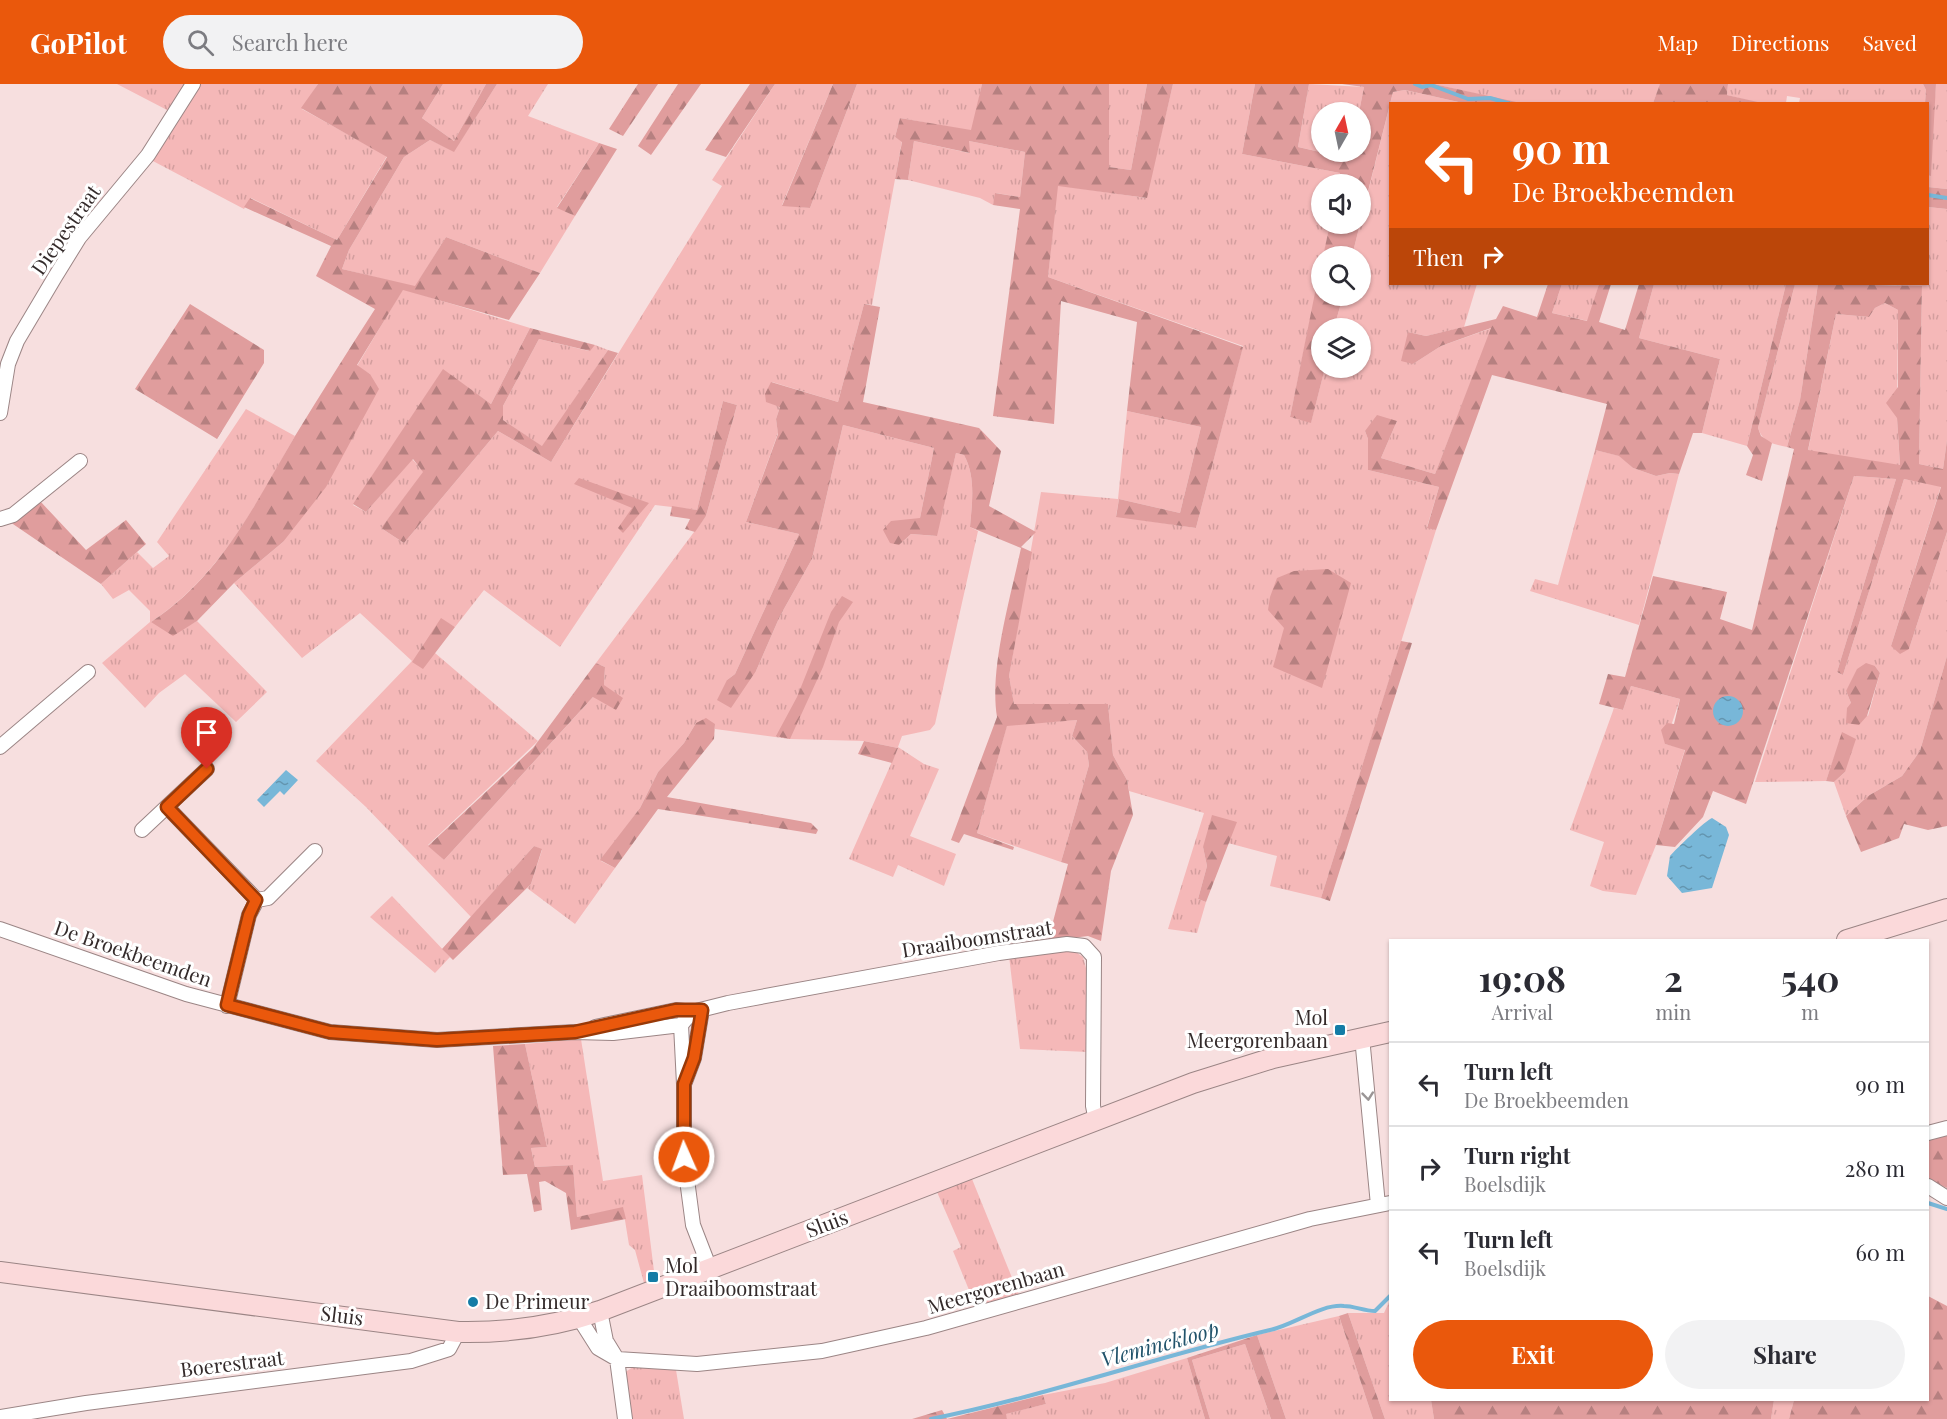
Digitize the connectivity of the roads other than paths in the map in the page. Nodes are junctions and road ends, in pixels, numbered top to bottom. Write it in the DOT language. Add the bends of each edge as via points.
graph roads {
  1 [pos="193,84"];
  2 [pos="0,413"];
  3 [pos="80,461"];
  4 [pos="0,519"];
  5 [pos="88,672"];
  6 [pos="0,747"];
  7 [pos="207,769"];
  8 [pos="167,807"];
  9 [pos="142,830"];
  10 [pos="315,851"];
  11 [pos="256,900"];
  12 [pos="1947,909"];
  13 [pos="0,929"];
  14 [pos="1850,939"];
  15 [pos="227,1005"];
  16 [pos="697,1011"];
  17 [pos="681,1025"];
  18 [pos="575,1032"];
  19 [pos="1389,1032"];
  20 [pos="1362,1037"];
  21 [pos="684,1084"];
  22 [pos="1096,1121"];
  23 [pos="1947,1128"];
  24 [pos="1929,1133"];
  25 [pos="1929,1187"];
  26 [pos="1947,1198"];
  27 [pos="1384,1204"];
  28 [pos="710,1269"];
  29 [pos="0,1272"];
  30 [pos="600,1311"];
  31 [pos="579,1318"];
  32 [pos="458,1332"];
  33 [pos="617,1359"];
  34 [pos="0,1417"];
  35 [pos="624,1419"];
  1 -- 2 [label="street, Diepestraat" via="148,154 79,238 49,286 8,364"];
  3 -- 4 [label="street" via="13,515"];
  5 -- 6 [label="street"];
  7 -- 8 [label="street"];
  8 -- 9 [label="street"];
  8 -- 11 [label="street"];
  10 -- 11 [label="street" via="268,898"];
  11 -- 15 [label="street"];
  12 -- 14 [label="street"];
  13 -- 15 [label="street, De Broekbeemden" via="147,982"];
  15 -- 18 [label="street, De Broekbeemden" via="330,1032 368,1036 437,1040"];
  16 -- 17 [label="street"];
  16 -- 18 [label="street, De Broekbeemden" via="676,1010"];
  16 -- 21 [label="street" via="694,1058"];
  16 -- 22 [label="street, Draaiboomstraat" via="999,953 1067,944 1084,946 1094,957"];
  17 -- 18 [label="street, De Broekbeemden" via="613,1033"];
  17 -- 21 [label="street"];
  19 -- 20 [label="street, Sluis"];
  20 -- 22 [label="street, Sluis" via="1247,1065"];
  20 -- 27 [label="street, Meergorenbaan, one-way"];
  21 -- 28 [label="street" via="688,1194 693,1225"];
  22 -- 28 [label="street, Sluis"];
  23 -- 24 [label="street"];
  25 -- 26 [label="street"];
  27 -- 33 [label="street, Meergorenbaan" via="1249,1236 870,1342 697,1364"];
  28 -- 30 [label="street, Sluis"];
  29 -- 32 [label="street, Sluis"];
  30 -- 31 [label="street, Sluis"];
  30 -- 33 [label="street" via="606,1341"];
  31 -- 32 [label="street, Sluis" via="512,1331"];
  31 -- 33 [label="street" via="598,1348"];
  32 -- 34 [label="street, Boerestraat" via="449,1349 411,1361"];
  33 -- 35 [label="street"];
}
